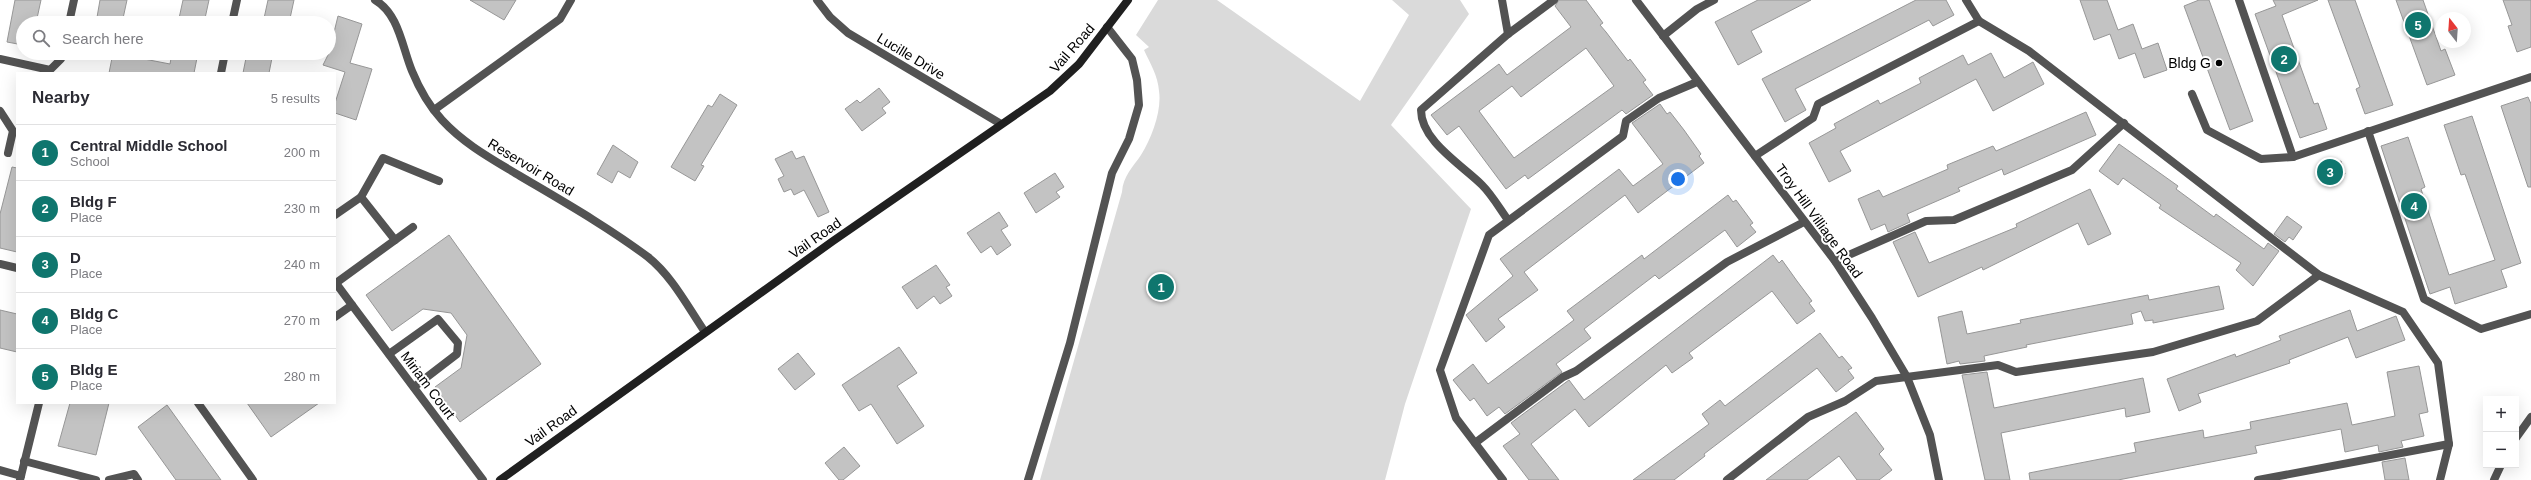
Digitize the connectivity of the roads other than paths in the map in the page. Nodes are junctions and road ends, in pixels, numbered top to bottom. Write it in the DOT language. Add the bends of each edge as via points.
graph roads {
  1 [pos="74,0"];
  2 [pos="237,0"];
  3 [pos="571,0"];
  4 [pos="817,0"];
  5 [pos="1128,0"];
  6 [pos="1502,0"];
  7 [pos="1554,0"];
  8 [pos="1636,0"];
  9 [pos="1714,0"];
  10 [pos="1966,0"];
  11 [pos="2239,0"];
  12 [pos="380,1"];
  13 [pos="71,16"];
  14 [pos="234,16"];
  15 [pos="1979,22"];
  16 [pos="1107,27"];
  17 [pos="1508,34"];
  18 [pos="1663,36"];
  19 [pos="0,58"];
  20 [pos="61,60"];
  21 [pos="223,60"];
  22 [pos="220,72"];
  23 [pos="2531,77"];
  24 [pos="1697,82"];
  25 [pos="2192,94"];
  26 [pos="434,110"];
  27 [pos="0,111"];
  28 [pos="2124,123"];
  29 [pos="1001,124"];
  30 [pos="2368,131"];
  31 [pos="8,153"];
  32 [pos="1755,156"];
  33 [pos="2293,157"];
  34 [pos="439,181"];
  35 [pos="361,197"];
  36 [pos="336,215"];
  37 [pos="1508,220"];
  38 [pos="1804,222"];
  39 [pos="413,227"];
  40 [pos="395,240"];
  41 [pos="1835,261"];
  42 [pos="0,264"];
  43 [pos="16,268"];
  44 [pos="2319,275"];
  45 [pos="336,282"];
  46 [pos="352,305"];
  47 [pos="2531,314"];
  48 [pos="336,316"];
  49 [pos="705,332"];
  50 [pos="389,354"];
  51 [pos="1907,377"];
  52 [pos="414,387"];
  53 [pos="39,404"];
  54 [pos="199,404"];
  55 [pos="2531,417"];
  56 [pos="2519,434"];
  57 [pos="1475,443"];
  58 [pos="2449,444"];
  59 [pos="24,461"];
  60 [pos="2500,468"];
  61 [pos="0,470"];
  62 [pos="20,478"];
  63 [pos="96,480"];
  64 [pos="109,480"];
  65 [pos="138,480"];
  66 [pos="253,480"];
  67 [pos="483,480"];
  68 [pos="500,480"];
  69 [pos="1028,480"];
  70 [pos="1503,480"];
  71 [pos="1727,480"];
  72 [pos="1939,480"];
  73 [pos="2258,480"];
  74 [pos="2440,480"];
  75 [pos="2494,480"];
  1 -- 13 [label="street"];
  2 -- 14 [label="street"];
  3 -- 26 [label="street" via="560,19"];
  4 -- 29 [label="street, Lucille Drive" via="830,17 848,33"];
  5 -- 16 [label="street, Vail Road"];
  6 -- 17 [label="street"];
  7 -- 17 [label="street"];
  8 -- 18 [label="street, Troy Hill Villiage Road"];
  9 -- 18 [label="street" via="1697,9"];
  10 -- 15 [label="street"];
  11 -- 33 [label="street"];
  12 -- 26 [label="street, Reservoir Road" via="399,29 412,72"];
  15 -- 28 [label="street" via="2029,51"];
  15 -- 32 [label="street" via="1818,104 1813,118"];
  16 -- 29 [label="street, Vail Road" via="1079,64 1050,91"];
  16 -- 69 [label="street" via="1132,59 1138,80 1139,105 1129,140 1112,173 1070,343"];
  17 -- 37 [label="street" via="1421,110 1421,122 1435,142 1484,186"];
  18 -- 24 [label="street, Troy Hill Villiage Road"];
  19 -- 20 [label="street" via="50,70"];
  21 -- 22 [label="street"];
  23 -- 30 [label="street"];
  24 -- 32 [label="street, Troy Hill Villiage Road"];
  24 -- 37 [label="street" via="1659,98 1626,121 1623,136"];
  25 -- 33 [label="street" via="2207,130 2261,159"];
  26 -- 49 [label="street, Reservoir Road" via="463,141 591,218 649,258 679,291"];
  27 -- 31 [label="street" via="13,131"];
  28 -- 41 [label="street" via="2072,170 1954,220 1926,221"];
  28 -- 44 [label="street"];
  29 -- 49 [label="street, Vail Road"];
  30 -- 33 [label="street"];
  30 -- 47 [label="street" via="2424,300 2481,329"];
  32 -- 38 [label="street, Troy Hill Villiage Road"];
  34 -- 35 [label="street" via="383,158"];
  35 -- 36 [label="street"];
  35 -- 40 [label="street"];
  37 -- 57 [label="street" via="1488,235 1440,370 1456,418"];
  38 -- 41 [label="street, Troy Hill Villiage Road"];
  38 -- 57 [label="street" via="1727,262 1576,371 1563,377"];
  39 -- 40 [label="street"];
  40 -- 45 [label="street"];
  41 -- 51 [label="street, Troy Hill Villiage Road"];
  42 -- 43 [label="street"];
  44 -- 51 [label="street" via="2257,321 2153,352 2016,372 1998,365"];
  44 -- 58 [label="street" via="2403,312 2438,363"];
  45 -- 46 [label="street, Miriam Court"];
  46 -- 48 [label="street"];
  46 -- 50 [label="street, Miriam Court"];
  49 -- 68 [label="street, Vail Road"];
  50 -- 52 [label="street, Miriam Court"];
  50 -- 52 [label="street" via="438,319 458,343 457,354"];
  51 -- 71 [label="street" via="1876,381 1845,401 1808,417"];
  51 -- 72 [label="street, Troy Hill Villiage Road" via="1930,435"];
  52 -- 67 [label="street, Miriam Court"];
  53 -- 59 [label="street"];
  54 -- 66 [label="street"];
  55 -- 56 [label="street"];
  57 -- 70 [label="street"];
  58 -- 73 [label="street"];
  58 -- 74 [label="street"];
  59 -- 62 [label="street"];
  59 -- 63 [label="street"];
  60 -- 75 [label="street"];
  61 -- 62 [label="street"];
  64 -- 65 [label="street" via="134,474"];
}
